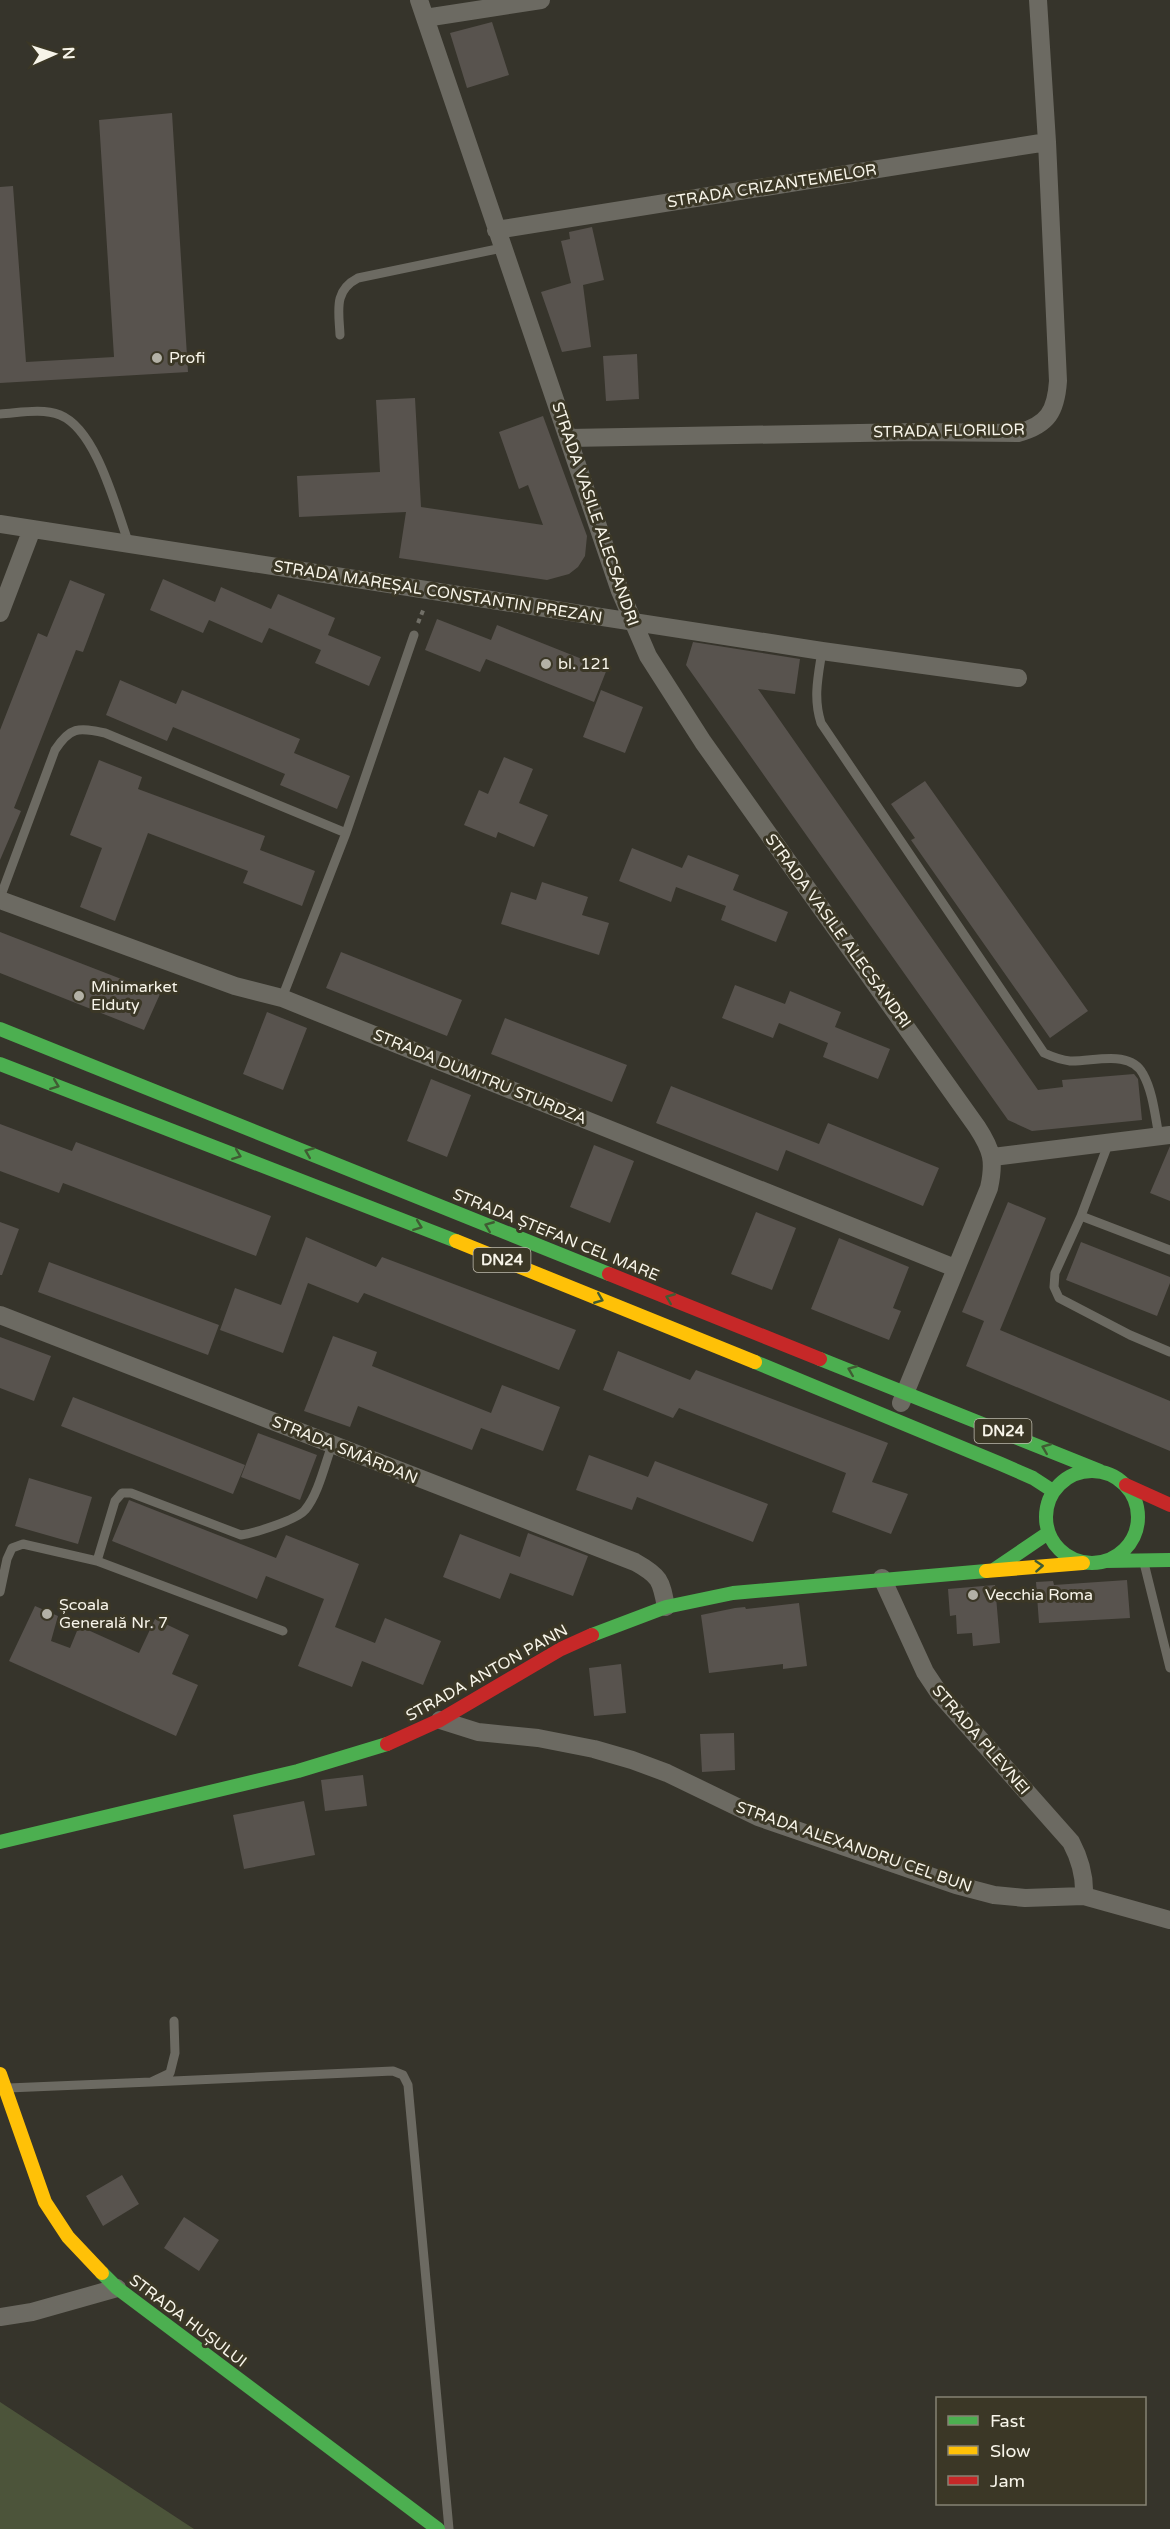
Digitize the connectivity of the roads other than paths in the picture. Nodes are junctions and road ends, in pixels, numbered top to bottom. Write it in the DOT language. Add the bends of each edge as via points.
graph roads {
  1 [pos="419,0"];
  2 [pos="541,0"];
  3 [pos="1038,0"];
  4 [pos="425,18"];
  5 [pos="1047,142"];
  6 [pos="496,230"];
  7 [pos="502,248"];
  8 [pos="340,335"];
  9 [pos="0,414"];
  10 [pos="569,438"];
  11 [pos="0,524"];
  12 [pos="32,529"];
  13 [pos="129,544"];
  14 [pos="0,613"];
  15 [pos="632,622"];
  16 [pos="414,635"];
  17 [pos="822,651"];
  18 [pos="1018,678"];
  19 [pos="346,833"];
  20 [pos="0,899"];
  21 [pos="282,998"];
  22 [pos="0,1029"];
  23 [pos="0,1064"];
  24 [pos="1165,1136"];
  25 [pos="1109,1142"];
  26 [pos="993,1157"];
  27 [pos="1081,1216"];
  28 [pos="1170,1250"];
  29 [pos="955,1268"];
  30 [pos="0,1315"];
  31 [pos="1170,1352"];
  32 [pos="906,1392"];
  33 [pos="895,1419"];
  34 [pos="332,1445"];
  35 [pos="1100,1471"];
  36 [pos="1126,1485"];
  37 [pos="1053,1491"];
  38 [pos="1170,1505"];
  39 [pos="1048,1533"];
  40 [pos="1170,1560"];
  41 [pos="98,1561"];
  42 [pos="1144,1561"];
  43 [pos="1105,1562"];
  44 [pos="1083,1563"];
  45 [pos="995,1569"];
  46 [pos="882,1578"];
  47 [pos="0,1592"];
  48 [pos="666,1607"];
  49 [pos="283,1631"];
  50 [pos="1170,1668"];
  51 [pos="440,1720"];
  52 [pos="0,1842"];
  53 [pos="1084,1896"];
  54 [pos="1170,1920"];
  55 [pos="174,2021"];
  56 [pos="0,2074"];
  57 [pos="151,2082"];
  58 [pos="6,2088"];
  59 [pos="117,2288"];
  60 [pos="0,2317"];
  61 [pos="438,2529"];
  62 [pos="449,2529"];
  1 -- 4 [label="street, STRADA VASILE ALECSANDRI"];
  2 -- 4 [label="street"];
  3 -- 5 [label="street, STRADA FLORILOR"];
  4 -- 6 [label="street, STRADA VASILE ALECSANDRI"];
  5 -- 6 [label="street, STRADA CRIZANTEMELOR"];
  5 -- 10 [label="street, STRADA FLORILOR" via="1057,402 1048,417 1033,429 1018,433"];
  6 -- 7 [label="street, STRADA VASILE ALECSANDRI"];
  7 -- 8 [label="lane" via="366,276 346,284 338,301"];
  7 -- 10 [label="street, STRADA VASILE ALECSANDRI"];
  9 -- 13 [label="lane" via="46,411 74,423 95,452"];
  10 -- 15 [label="street, STRADA VASILE ALECSANDRI"];
  11 -- 12 [label="street, STRADA MAREȘAL CONSTANTIN PREZAN"];
  12 -- 13 [label="street, STRADA MAREȘAL CONSTANTIN PREZAN"];
  12 -- 14 [label="street"];
  13 -- 15 [label="street, STRADA MAREȘAL CONSTANTIN PREZAN"];
  15 -- 17 [label="street, STRADA MAREȘAL CONSTANTIN PREZAN"];
  15 -- 26 [label="street, STRADA VASILE ALECSANDRI" via="648,656 703,742 977,1127"];
  16 -- 19 [label="lane"];
  17 -- 18 [label="street, STRADA MAREȘAL CONSTANTIN PREZAN"];
  17 -- 24 [label="lane" via="816,688 821,723 1044,1053 1070,1061 1134,1062 1143,1072"];
  19 -- 20 [label="lane" via="105,733 74,730 55,750"];
  19 -- 21 [label="lane"];
  20 -- 21 [label="street, STRADA DUMITRU STURDZA" via="235,986"];
  21 -- 29 [label="street, STRADA DUMITRU STURDZA"];
  32 -- 22 [label="main road, STRADA ȘTEFAN CEL MARE / DN24, one-way"];
  23 -- 33 [label="main road, DN24, one-way" via="483,1252"];
  24 -- 25 [label="street"];
  25 -- 26 [label="street"];
  25 -- 27 [label="lane"];
  26 -- 29 [label="street" via="989,1188"];
  27 -- 28 [label="lane"];
  27 -- 31 [label="lane" via="1055,1273 1054,1287 1059,1298"];
  29 -- 32 [label="street"];
  30 -- 34 [label="street, STRADA SMÂRDAN"];
  32 -- 33 [label="street"];
  35 -- 32 [label="main road, STRADA ȘTEFAN CEL MARE / DN24, one-way"];
  33 -- 37 [label="main road, DN24" via="1033,1478"];
  34 -- 41 [label="lane" via="304,1512 252,1533 241,1535 131,1492 122,1494 115,1501"];
  34 -- 48 [label="street, STRADA SMÂRDAN" via="635,1562 661,1581"];
  35 -- 36 [label="main road"];
  35 -- 37 [label="main road" via="1074,1473"];
  36 -- 38 [label="main road"];
  36 -- 43 [label="main road" via="1135,1498 1137,1529 1130,1543"];
  37 -- 39 [label="main road" via="1046,1511"];
  39 -- 44 [label="main road" via="1056,1547"];
  39 -- 45 [label="main road, STRADA ANTON PANN"];
  40 -- 42 [label="main road"];
  41 -- 47 [label="lane" via="23,1544 12,1548"];
  41 -- 49 [label="lane"];
  42 -- 43 [label="main road"];
  42 -- 50 [label="lane"];
  43 -- 44 [label="main road"];
  45 -- 44 [label="main road, STRADA ANTON PANN, one-way"];
  45 -- 46 [label="main road, STRADA ANTON PANN"];
  46 -- 48 [label="main road, STRADA ANTON PANN" via="733,1593"];
  46 -- 53 [label="street, STRADA PLEVNEI" via="925,1672 939,1693 1071,1842 1082,1870"];
  48 -- 51 [label="main road, STRADA ANTON PANN" via="561,1649"];
  51 -- 52 [label="main road, STRADA ANTON PANN" via="400,1740 298,1771"];
  51 -- 53 [label="street, STRADA ALEXANDRU CEL BUN" via="478,1732 537,1738 632,1760 758,1817 956,1885 1025,1898"];
  53 -- 54 [label="street, STRADA ALEXANDRU CEL BUN"];
  55 -- 57 [label="lane" via="175,2053 170,2073"];
  56 -- 58 [label="main road, STRADA HUȘULUI"];
  57 -- 58 [label="lane"];
  57 -- 62 [label="lane" via="393,2071 403,2075 408,2085"];
  58 -- 59 [label="main road, STRADA HUȘULUI" via="45,2202 68,2237"];
  59 -- 60 [label="street"];
  59 -- 61 [label="main road, STRADA HUȘULUI"];
}
